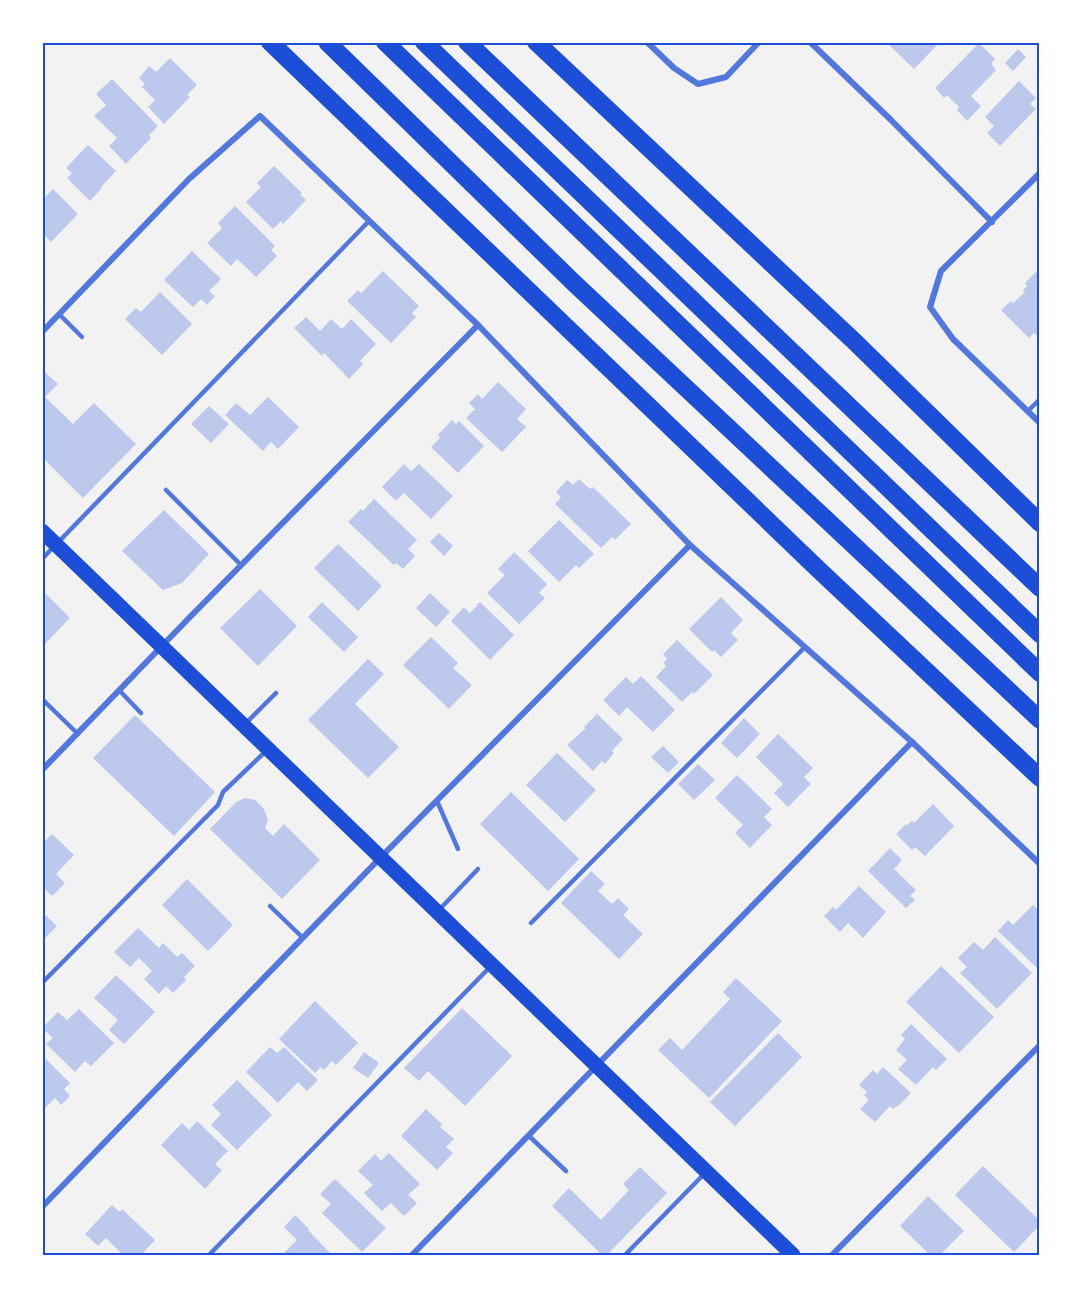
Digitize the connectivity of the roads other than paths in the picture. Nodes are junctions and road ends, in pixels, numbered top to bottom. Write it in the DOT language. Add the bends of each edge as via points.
graph roads {
  1 [pos="270,42"];
  2 [pos="327,42"];
  3 [pos="385,42"];
  4 [pos="424,42"];
  5 [pos="467,42"];
  6 [pos="536,42"];
  7 [pos="647,42"];
  8 [pos="759,42"];
  9 [pos="810,42"];
  10 [pos="1040,173"];
  11 [pos="369,221"];
  12 [pos="992,222"];
  13 [pos="58,315"];
  14 [pos="478,325"];
  15 [pos="42,332"];
  16 [pos="82,337"];
  17 [pos="1040,399"];
  18 [pos="1028,411"];
  19 [pos="1040,423"];
  20 [pos="166,490"];
  21 [pos="1040,523"];
  22 [pos="42,531"];
  23 [pos="56,545"];
  24 [pos="690,545"];
  25 [pos="42,559"];
  26 [pos="241,565"];
  27 [pos="1040,588"];
  28 [pos="1040,634"];
  29 [pos="162,646"];
  30 [pos="806,647"];
  31 [pos="1040,673"];
  32 [pos="119,690"];
  33 [pos="276,693"];
  34 [pos="42,699"];
  35 [pos="141,713"];
  36 [pos="1040,720"];
  37 [pos="244,725"];
  38 [pos="78,734"];
  39 [pos="912,741"];
  40 [pos="268,749"];
  41 [pos="42,770"];
  42 [pos="1040,778"];
  43 [pos="437,801"];
  44 [pos="458,849"];
  45 [pos="381,857"];
  46 [pos="1040,864"];
  47 [pos="478,869"];
  48 [pos="270,906"];
  49 [pos="437,912"];
  50 [pos="531,923"];
  51 [pos="302,937"];
  52 [pos="492,965"];
  53 [pos="42,983"];
  54 [pos="1040,1045"];
  55 [pos="597,1065"];
  56 [pos="529,1136"];
  57 [pos="566,1171"];
  58 [pos="707,1172"];
  59 [pos="42,1207"];
  60 [pos="209,1255"];
  61 [pos="412,1255"];
  62 [pos="625,1255"];
  63 [pos="793,1255"];
  64 [pos="832,1255"];
  1 -- 42 [label="highway"];
  2 -- 36 [label="highway" via="574,283"];
  3 -- 31 [label="highway"];
  4 -- 28 [label="highway"];
  5 -- 27 [label="highway"];
  6 -- 21 [label="highway" via="855,342"];
  7 -- 8 [label="street" via="698,84 726,77"];
  9 -- 12 [label="street"];
  10 -- 12 [label="street"];
  11 -- 13 [label="street" via="260,116 189,179"];
  11 -- 14 [label="street"];
  11 -- 23 [label="lane"];
  12 -- 18 [label="street" via="941,271 930,307 952,339"];
  13 -- 15 [label="street"];
  13 -- 16 [label="lane"];
  14 -- 24 [label="street"];
  14 -- 26 [label="street"];
  17 -- 18 [label="lane"];
  18 -- 19 [label="street"];
  20 -- 26 [label="lane"];
  22 -- 23 [label="main road"];
  23 -- 25 [label="lane"];
  23 -- 29 [label="main road"];
  24 -- 30 [label="street"];
  24 -- 43 [label="street"];
  26 -- 29 [label="street"];
  29 -- 32 [label="street"];
  29 -- 37 [label="main road"];
  30 -- 39 [label="street"];
  30 -- 50 [label="lane"];
  32 -- 35 [label="lane"];
  32 -- 38 [label="street"];
  33 -- 37 [label="lane"];
  34 -- 38 [label="lane"];
  37 -- 40 [label="main road"];
  38 -- 41 [label="street"];
  39 -- 46 [label="street"];
  39 -- 55 [label="street"];
  40 -- 45 [label="main road"];
  40 -- 53 [label="lane"];
  43 -- 44 [label="lane"];
  43 -- 45 [label="street"];
  45 -- 49 [label="main road"];
  45 -- 51 [label="street"];
  47 -- 49 [label="lane"];
  48 -- 51 [label="lane"];
  49 -- 52 [label="main road"];
  51 -- 59 [label="street"];
  52 -- 55 [label="main road"];
  52 -- 60 [label="lane"];
  54 -- 64 [label="street"];
  55 -- 56 [label="street"];
  55 -- 58 [label="main road"];
  56 -- 57 [label="lane"];
  56 -- 61 [label="street"];
  58 -- 62 [label="lane"];
  58 -- 63 [label="main road"];
}
